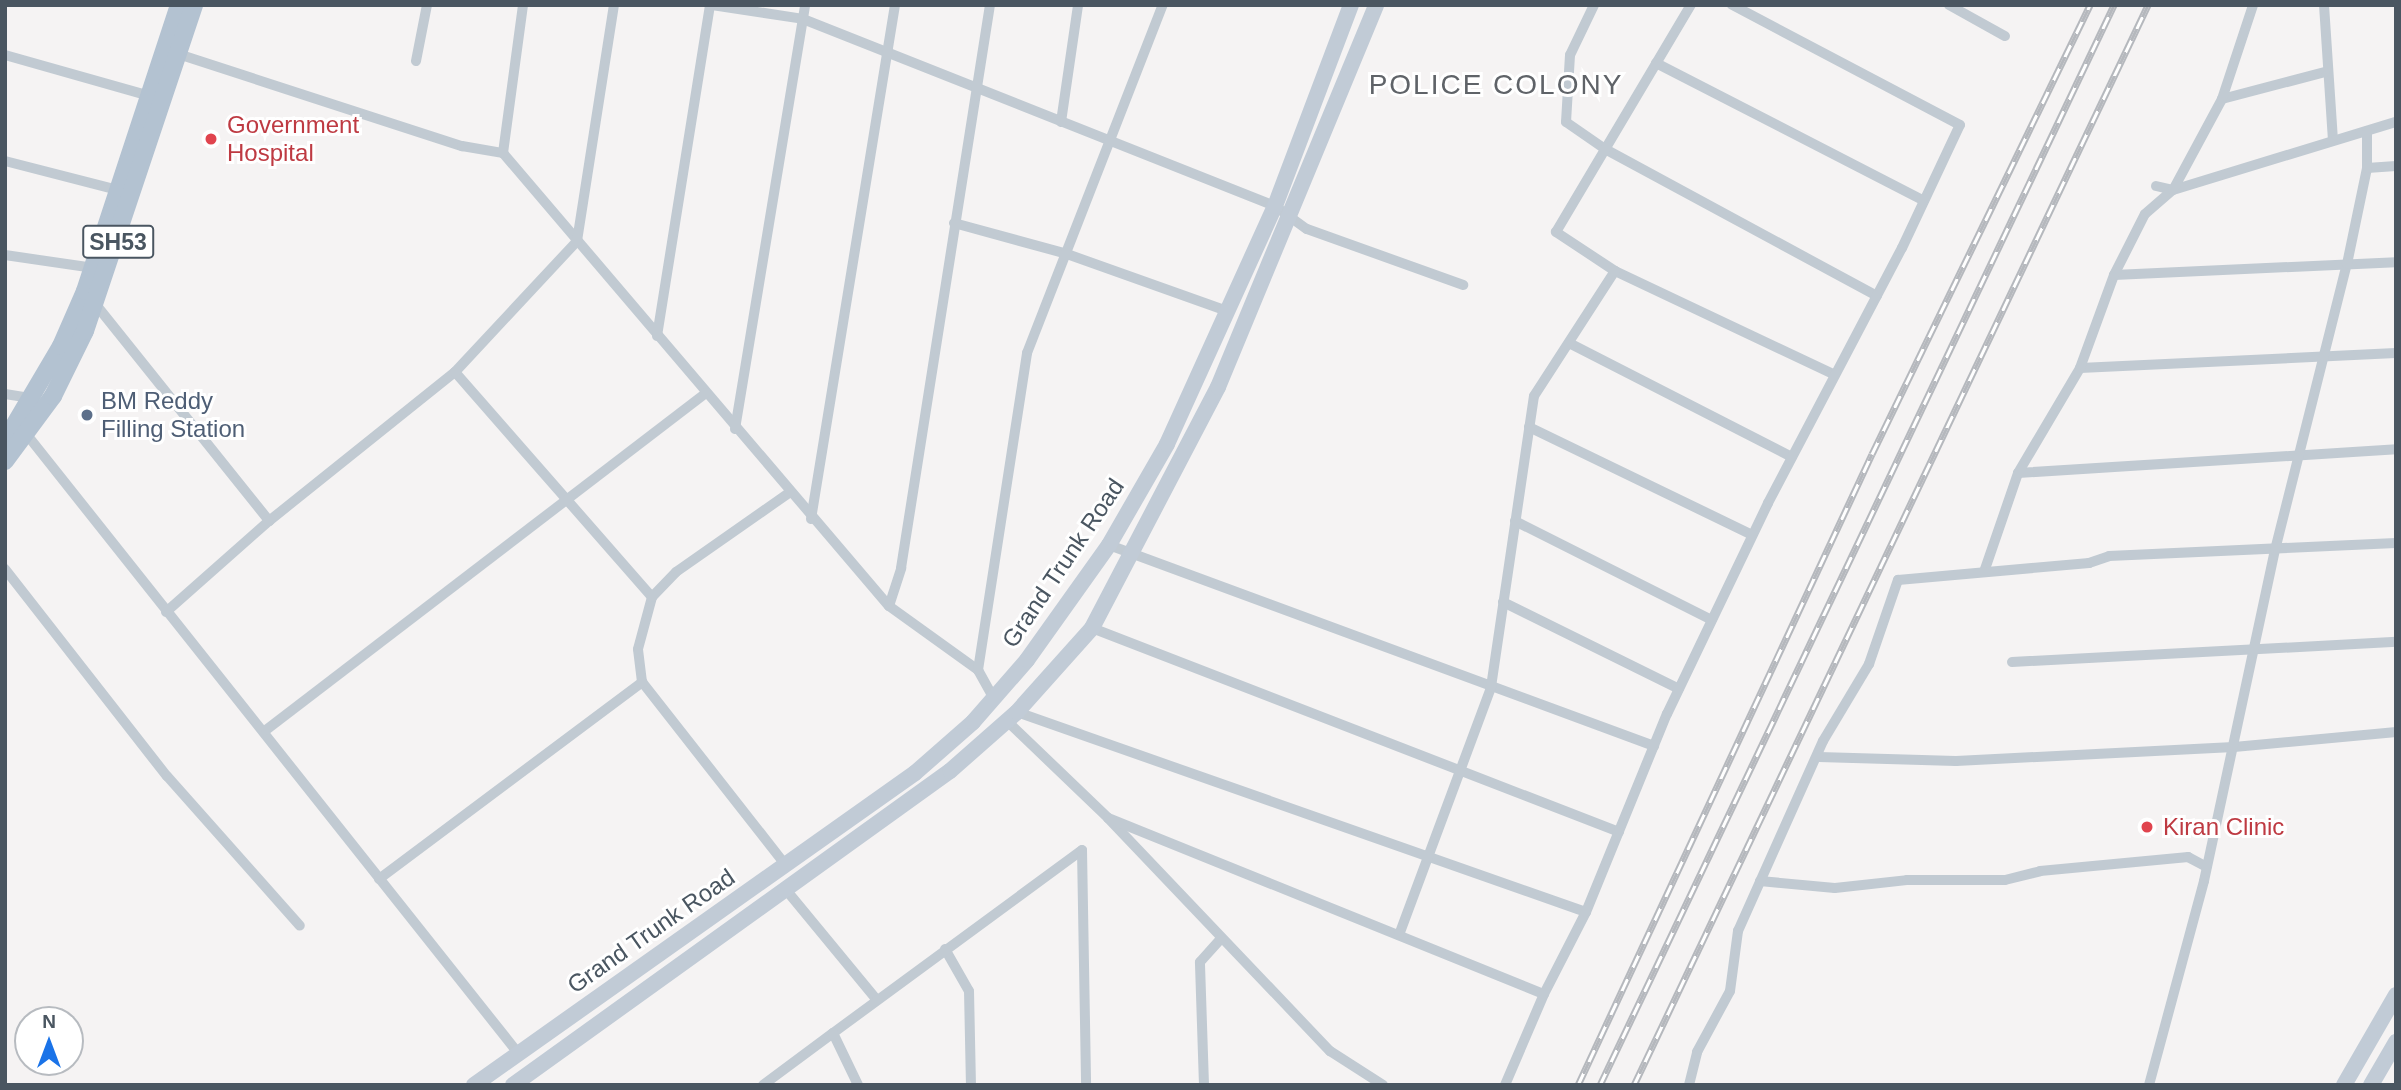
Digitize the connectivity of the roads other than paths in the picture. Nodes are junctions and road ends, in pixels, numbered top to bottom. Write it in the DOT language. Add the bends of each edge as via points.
graph roads {
  1 [pos="427,5"];
  2 [pos="523,5"];
  3 [pos="614,5"];
  4 [pos="711,5"];
  5 [pos="804,5"];
  6 [pos="895,5"];
  7 [pos="990,5"];
  8 [pos="1078,5"];
  9 [pos="1163,5"];
  10 [pos="1351,5"];
  11 [pos="1376,5"];
  12 [pos="1594,5"];
  13 [pos="1691,5"];
  14 [pos="1732,5"];
  15 [pos="1949,5"];
  16 [pos="2253,5"];
  17 [pos="2324,5"];
  18 [pos="179,6"];
  19 [pos="803,19"];
  20 [pos="2005,36"];
  21 [pos="172,52"];
  22 [pos="887,53"];
  23 [pos="5,55"];
  24 [pos="416,61"];
  25 [pos="1656,64"];
  26 [pos="2325,72"];
  27 [pos="978,89"];
  28 [pos="149,96"];
  29 [pos="2222,99"];
  30 [pos="1061,122"];
  31 [pos="2396,122"];
  32 [pos="2367,131"];
  33 [pos="2333,140"];
  34 [pos="1112,142"];
  35 [pos="1605,149"];
  36 [pos="503,153"];
  37 [pos="5,161"];
  38 [pos="2396,166"];
  39 [pos="2367,168"];
  40 [pos="2155,186"];
  41 [pos="118,190"];
  42 [pos="2173,190"];
  43 [pos="1924,201"];
  44 [pos="1275,206"];
  45 [pos="1292,219"];
  46 [pos="954,223"];
  47 [pos="577,241"];
  48 [pos="5,254"];
  49 [pos="1067,254"];
  50 [pos="2396,261"];
  51 [pos="2347,264"];
  52 [pos="94,268"];
  53 [pos="1615,271"];
  54 [pos="2114,275"];
  55 [pos="1463,285"];
  56 [pos="1877,296"];
  57 [pos="90,298"];
  58 [pos="1227,311"];
  59 [pos="657,336"];
  60 [pos="1571,344"];
  61 [pos="2396,353"];
  62 [pos="2321,357"];
  63 [pos="2080,368"];
  64 [pos="455,372"];
  65 [pos="1835,375"];
  66 [pos="706,393"];
  67 [pos="5,394"];
  68 [pos="30,398"];
  69 [pos="1529,427"];
  70 [pos="22,428"];
  71 [pos="735,429"];
  72 [pos="5,441"];
  73 [pos="2396,449"];
  74 [pos="2301,453"];
  75 [pos="1792,457"];
  76 [pos="5,461"];
  77 [pos="2018,473"];
  78 [pos="789,493"];
  79 [pos="567,500"];
  80 [pos="811,519"];
  81 [pos="269,521"];
  82 [pos="1515,521"];
  83 [pos="1752,535"];
  84 [pos="2396,543"];
  85 [pos="1109,545"];
  86 [pos="2275,550"];
  87 [pos="1132,553"];
  88 [pos="5,569"];
  89 [pos="1984,572"];
  90 [pos="653,597"];
  91 [pos="1503,603"];
  92 [pos="889,607"];
  93 [pos="166,612"];
  94 [pos="1712,620"];
  95 [pos="1092,628"];
  96 [pos="2396,642"];
  97 [pos="2253,650"];
  98 [pos="1027,660"];
  99 [pos="2012,662"];
  100 [pos="978,670"];
  101 [pos="1048,677"];
  102 [pos="642,682"];
  103 [pos="1491,687"];
  104 [pos="1679,689"];
  105 [pos="993,696"];
  106 [pos="1012,717"];
  107 [pos="973,722"];
  108 [pos="266,730"];
  109 [pos="2396,732"];
  110 [pos="989,737"];
  111 [pos="1654,746"];
  112 [pos="2234,747"];
  113 [pos="1818,757"];
  114 [pos="1459,773"];
  115 [pos="1108,818"];
  116 [pos="1619,832"];
  117 [pos="800,853"];
  118 [pos="1427,858"];
  119 [pos="784,863"];
  120 [pos="2207,867"];
  121 [pos="814,871"];
  122 [pos="379,879"];
  123 [pos="760,881"];
  124 [pos="1760,881"];
  125 [pos="781,894"];
  126 [pos="1586,912"];
  127 [pos="300,926"];
  128 [pos="1399,935"];
  129 [pos="1221,939"];
  130 [pos="945,949"];
  131 [pos="1544,993"];
  132 [pos="2396,995"];
  133 [pos="877,1000"];
  134 [pos="833,1033"];
  135 [pos="2396,1042"];
  136 [pos="519,1053"];
  137 [pos="2389,1065"];
  138 [pos="474,1085"];
  139 [pos="513,1085"];
  140 [pos="763,1085"];
  141 [pos="858,1085"];
  142 [pos="971,1085"];
  143 [pos="1086,1085"];
  144 [pos="1204,1085"];
  145 [pos="1383,1085"];
  146 [pos="1505,1085"];
  147 [pos="1689,1085"];
  148 [pos="2149,1085"];
  149 [pos="2344,1085"];
  150 [pos="2371,1085"];
  1 -- 24 [label="street"];
  2 -- 36 [label="street"];
  3 -- 47 [label="street"];
  4 -- 19 [label="street"];
  4 -- 59 [label="street"];
  5 -- 19 [label="street"];
  6 -- 22 [label="street"];
  7 -- 27 [label="street"];
  8 -- 30 [label="street"];
  9 -- 34 [label="street"];
  10 -- 44 [label="main road, Grand Trunk Road"];
  11 -- 45 [label="main road"];
  12 -- 35 [label="street" via="1570,55 1566,122"];
  13 -- 25 [label="street"];
  14 -- 43 [label="street" via="1960,125"];
  15 -- 20 [label="street"];
  16 -- 29 [label="street"];
  17 -- 26 [label="street"];
  18 -- 21 [label="main road, SH53"];
  19 -- 22 [label="street"];
  19 -- 71 [label="street"];
  21 -- 28 [label="main road, SH53"];
  21 -- 36 [label="street" via="462,146"];
  21 -- 57 [label="main road, SH53"];
  22 -- 27 [label="street"];
  22 -- 80 [label="street"];
  23 -- 28 [label="street"];
  25 -- 35 [label="street"];
  25 -- 43 [label="street"];
  26 -- 29 [label="street"];
  26 -- 33 [label="street"];
  27 -- 30 [label="street"];
  27 -- 46 [label="street"];
  28 -- 41 [label="main road, SH53"];
  29 -- 42 [label="street"];
  30 -- 34 [label="street"];
  31 -- 32 [label="street"];
  32 -- 33 [label="street"];
  32 -- 39 [label="street"];
  33 -- 42 [label="street"];
  34 -- 44 [label="street"];
  34 -- 49 [label="street"];
  35 -- 53 [label="street" via="1556,232"];
  35 -- 56 [label="street"];
  36 -- 47 [label="street"];
  37 -- 41 [label="street"];
  38 -- 39 [label="street"];
  39 -- 51 [label="street"];
  40 -- 42 [label="street"];
  41 -- 52 [label="main road, SH53"];
  42 -- 54 [label="street" via="2145,214"];
  43 -- 56 [label="street"];
  44 -- 45 [label="street"];
  44 -- 58 [label="main road, Grand Trunk Road"];
  45 -- 55 [label="street"];
  45 -- 87 [label="main road" via="1218,387"];
  46 -- 49 [label="street"];
  46 -- 92 [label="street" via="901,568"];
  47 -- 59 [label="street"];
  47 -- 64 [label="street"];
  48 -- 52 [label="street"];
  49 -- 58 [label="street"];
  49 -- 100 [label="street" via="1027,353"];
  50 -- 51 [label="street"];
  51 -- 54 [label="street"];
  51 -- 62 [label="street"];
  52 -- 57 [label="main road, SH53"];
  53 -- 60 [label="street"];
  53 -- 65 [label="street"];
  54 -- 63 [label="street"];
  56 -- 65 [label="street"];
  57 -- 68 [label="main road, SH53"];
  57 -- 70 [label="main road, SH53" via="53,396"];
  57 -- 81 [label="street"];
  58 -- 85 [label="main road, Grand Trunk Road" via="1167,444"];
  59 -- 66 [label="street"];
  60 -- 69 [label="street" via="1534,396"];
  60 -- 75 [label="street"];
  61 -- 62 [label="street"];
  62 -- 63 [label="street"];
  62 -- 74 [label="street"];
  63 -- 77 [label="street"];
  64 -- 79 [label="street"];
  64 -- 81 [label="street"];
  65 -- 75 [label="street"];
  66 -- 71 [label="street"];
  66 -- 79 [label="street"];
  67 -- 68 [label="street"];
  68 -- 70 [label="main road, SH53"];
  69 -- 82 [label="street"];
  69 -- 83 [label="street"];
  70 -- 72 [label="main road, SH53"];
  70 -- 76 [label="main road, SH53"];
  70 -- 93 [label="street"];
  71 -- 78 [label="street"];
  73 -- 74 [label="street"];
  74 -- 77 [label="street"];
  74 -- 86 [label="street"];
  75 -- 83 [label="street"];
  77 -- 89 [label="street"];
  78 -- 80 [label="street"];
  78 -- 90 [label="street" via="676,572"];
  79 -- 90 [label="street"];
  79 -- 108 [label="street"];
  80 -- 92 [label="street"];
  81 -- 93 [label="street"];
  82 -- 91 [label="street"];
  82 -- 94 [label="street"];
  83 -- 94 [label="street"];
  84 -- 86 [label="street"];
  85 -- 87 [label="street"];
  85 -- 98 [label="main road, Grand Trunk Road"];
  86 -- 89 [label="street" via="2109,556 2089,563"];
  86 -- 97 [label="street"];
  87 -- 95 [label="main road"];
  87 -- 103 [label="street"];
  88 -- 127 [label="street" via="167,776"];
  89 -- 113 [label="street" via="1898,580 1869,664"];
  90 -- 102 [label="street" via="638,649"];
  91 -- 103 [label="street"];
  91 -- 104 [label="street"];
  92 -- 100 [label="street"];
  93 -- 108 [label="street"];
  94 -- 104 [label="street"];
  95 -- 101 [label="main road"];
  95 -- 114 [label="street"];
  96 -- 97 [label="street"];
  97 -- 99 [label="street"];
  97 -- 112 [label="street"];
  98 -- 101 [label="main road"];
  98 -- 105 [label="main road, Grand Trunk Road"];
  100 -- 105 [label="street"];
  101 -- 106 [label="main road"];
  102 -- 119 [label="street"];
  102 -- 122 [label="street"];
  103 -- 111 [label="street"];
  103 -- 114 [label="street"];
  104 -- 111 [label="street"];
  105 -- 107 [label="main road, Grand Trunk Road"];
  106 -- 110 [label="main road"];
  106 -- 115 [label="street"];
  106 -- 118 [label="street"];
  107 -- 110 [label="main road"];
  107 -- 117 [label="main road, Grand Trunk Road" via="915,773"];
  108 -- 122 [label="street"];
  109 -- 112 [label="street"];
  110 -- 121 [label="main road"];
  111 -- 116 [label="street"];
  112 -- 113 [label="street" via="1956,761"];
  112 -- 120 [label="street"];
  113 -- 124 [label="street"];
  114 -- 116 [label="street"];
  114 -- 118 [label="street"];
  115 -- 128 [label="street"];
  115 -- 129 [label="street"];
  116 -- 126 [label="street"];
  117 -- 119 [label="main road, Grand Trunk Road"];
  117 -- 121 [label="main road"];
  118 -- 126 [label="street"];
  118 -- 128 [label="street"];
  119 -- 123 [label="main road, Grand Trunk Road"];
  120 -- 124 [label="street" via="2188,857 2040,871 2005,880 1907,880 1835,888"];
  120 -- 148 [label="street"];
  121 -- 125 [label="main road"];
  122 -- 136 [label="street"];
  123 -- 125 [label="main road"];
  123 -- 136 [label="main road, Grand Trunk Road"];
  124 -- 147 [label="street" via="1738,931 1730,991 1697,1052"];
  125 -- 133 [label="street"];
  125 -- 139 [label="main road"];
  126 -- 131 [label="street"];
  128 -- 131 [label="street"];
  129 -- 144 [label="street" via="1200,962"];
  129 -- 145 [label="street" via="1330,1051"];
  130 -- 133 [label="street"];
  130 -- 142 [label="street" via="969,991"];
  130 -- 143 [label="street" via="1083,850"];
  131 -- 146 [label="street"];
  132 -- 149 [label="main road"];
  133 -- 134 [label="street"];
  134 -- 140 [label="street"];
  134 -- 141 [label="street"];
  135 -- 137 [label="main road"];
  136 -- 138 [label="main road, Grand Trunk Road"];
  137 -- 150 [label="main road"];
}
